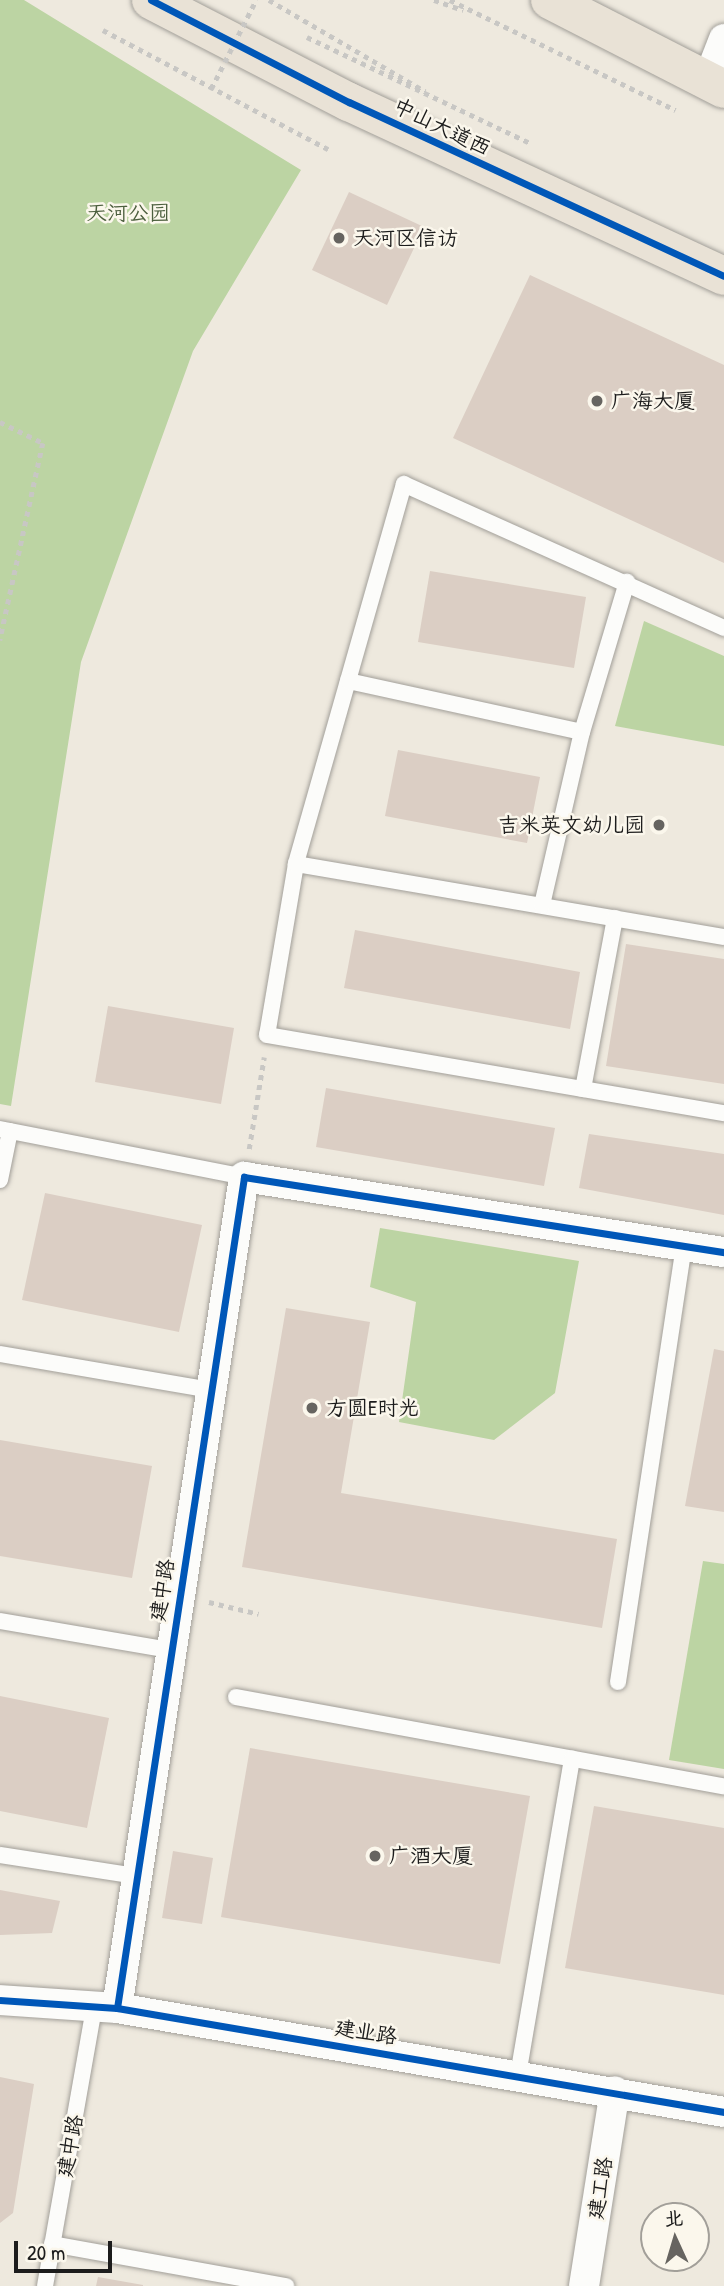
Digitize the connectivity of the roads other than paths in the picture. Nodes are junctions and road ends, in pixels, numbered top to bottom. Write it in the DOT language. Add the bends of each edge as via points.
graph roads {
  1 [pos="151,0"];
  2 [pos="550,0"];
  3 [pos="724,39"];
  4 [pos="716,85"];
  5 [pos="724,276"];
  6 [pos="627,583"];
  7 [pos="724,628"];
  8 [pos="348,681"];
  9 [pos="582,732"];
  10 [pos="296,864"];
  11 [pos="542,905"];
  12 [pos="615,918"];
  13 [pos="724,937"];
  14 [pos="583,1088"];
  15 [pos="724,1113"];
  16 [pos="5,1130"];
  17 [pos="244,1177"];
  18 [pos="0,1180"];
  19 [pos="684,1247"];
  20 [pos="724,1252"];
  21 [pos="0,1354"];
  22 [pos="211,1390"];
  23 [pos="0,1621"];
  24 [pos="170,1650"];
  25 [pos="618,1682"];
  26 [pos="236,1697"];
  27 [pos="572,1759"];
  28 [pos="724,1787"];
  29 [pos="0,1855"];
  30 [pos="135,1876"];
  31 [pos="0,2000"];
  32 [pos="106,2007"];
  33 [pos="518,2075"];
  34 [pos="615,2091"];
  35 [pos="724,2112"];
  36 [pos="52,2244"];
  37 [pos="45,2286"];
  38 [pos="286,2286"];
  39 [pos="584,2286"];
  1 -- 5 [label="highway, 中山大道西" via="374,114"];
  2 -- 4 [label="highway"];
  3 -- 4 [label="street"];
  6 -- 7 [label="lane"];
  6 -- 8 [label="lane" via="404,484"];
  6 -- 9 [label="lane"];
  8 -- 9 [label="lane"];
  8 -- 10 [label="lane"];
  9 -- 11 [label="lane"];
  10 -- 11 [label="lane"];
  10 -- 14 [label="lane" via="267,1035"];
  11 -- 12 [label="lane"];
  12 -- 13 [label="lane"];
  12 -- 14 [label="lane"];
  14 -- 15 [label="lane"];
  16 -- 17 [label="lane"];
  16 -- 18 [label="lane"];
  17 -- 19 [label="street"];
  17 -- 22 [label="street, 建中路"];
  19 -- 20 [label="street"];
  19 -- 25 [label="lane"];
  21 -- 22 [label="lane"];
  22 -- 24 [label="street, 建中路"];
  23 -- 24 [label="lane"];
  24 -- 30 [label="street, 建中路"];
  26 -- 27 [label="lane"];
  27 -- 28 [label="lane"];
  27 -- 33 [label="lane"];
  29 -- 30 [label="lane"];
  30 -- 32 [label="street, 建中路"];
  31 -- 32 [label="street, 建业路"];
  32 -- 33 [label="street, 建业路"];
  32 -- 36 [label="lane, 建中路"];
  33 -- 34 [label="street, 建业路"];
  34 -- 35 [label="street, 建业路"];
  34 -- 39 [label="street, 建工路"];
  36 -- 37 [label="lane, 建中路"];
  36 -- 38 [label="lane"];
}
